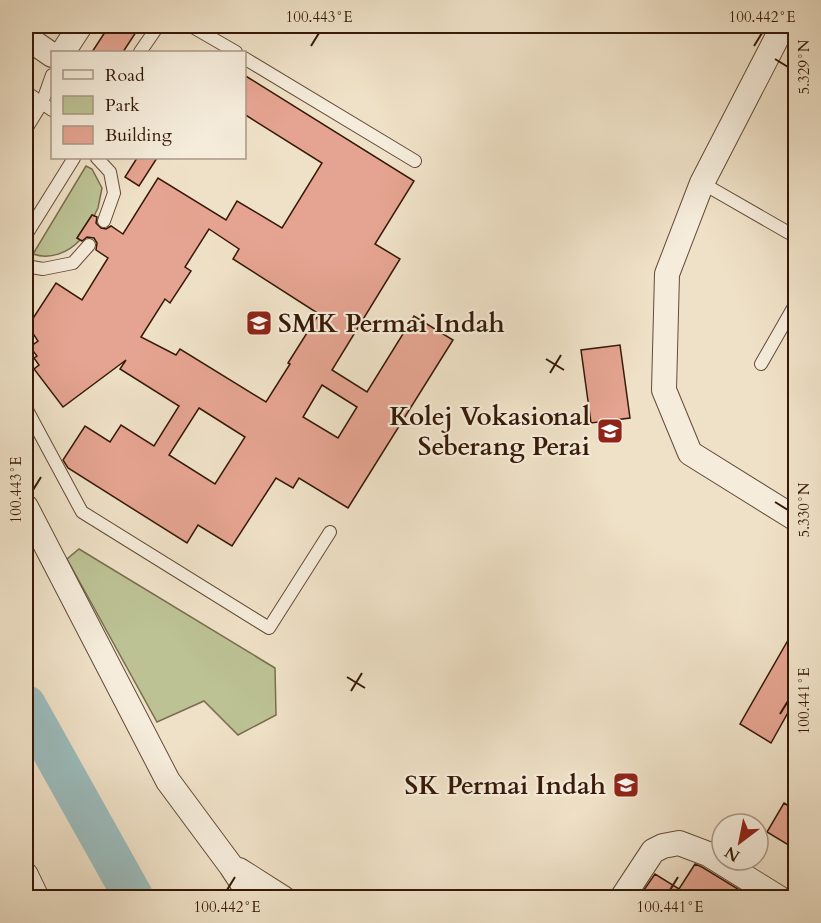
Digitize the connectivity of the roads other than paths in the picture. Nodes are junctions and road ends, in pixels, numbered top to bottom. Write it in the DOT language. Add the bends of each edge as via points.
graph roads {
  1 [pos="80,26"];
  2 [pos="158,26"];
  3 [pos="191,26"];
  4 [pos="783,26"];
  5 [pos="26,37"];
  6 [pos="64,51"];
  7 [pos="141,51"];
  8 [pos="234,51"];
  9 [pos="51,54"];
  10 [pos="246,59"];
  11 [pos="51,81"];
  12 [pos="26,92"];
  13 [pos="47,106"];
  14 [pos="26,129"];
  15 [pos="73,159"];
  16 [pos="98,159"];
  17 [pos="415,161"];
  18 [pos="702,183"];
  19 [pos="104,221"];
  20 [pos="26,235"];
  21 [pos="795,237"];
  22 [pos="89,245"];
  23 [pos="26,266"];
  24 [pos="795,303"];
  25 [pos="761,364"];
  26 [pos="26,408"];
  27 [pos="26,507"];
  28 [pos="795,519"];
  29 [pos="330,532"];
  30 [pos="231,866"];
  31 [pos="26,875"];
  32 [pos="37,897"];
  33 [pos="252,897"];
  34 [pos="283,897"];
  35 [pos="622,897"];
  36 [pos="779,897"];
  1 -- 6 [label="street"];
  2 -- 7 [label="lane"];
  3 -- 8 [label="lane"];
  4 -- 18 [label="street"];
  5 -- 9 [label="street"];
  10 -- 17 [label="lane"];
  11 -- 13 [label="lane"];
  12 -- 13 [label="lane"];
  13 -- 14 [label="lane"];
  15 -- 20 [label="lane"];
  16 -- 19 [label="lane" via="110,172 114,192"];
  18 -- 21 [label="lane"];
  18 -- 28 [label="street" via="667,274 664,390 690,453"];
  22 -- 23 [label="lane" via="73,262 43,269"];
  24 -- 25 [label="lane"];
  26 -- 29 [label="lane" via="81,512 269,628"];
  27 -- 30 [label="street" via="168,781"];
  30 -- 33 [label="street"];
  30 -- 34 [label="street"];
  31 -- 32 [label="street"];
  35 -- 36 [label="street" via="653,851 679,843 708,854"];
}
